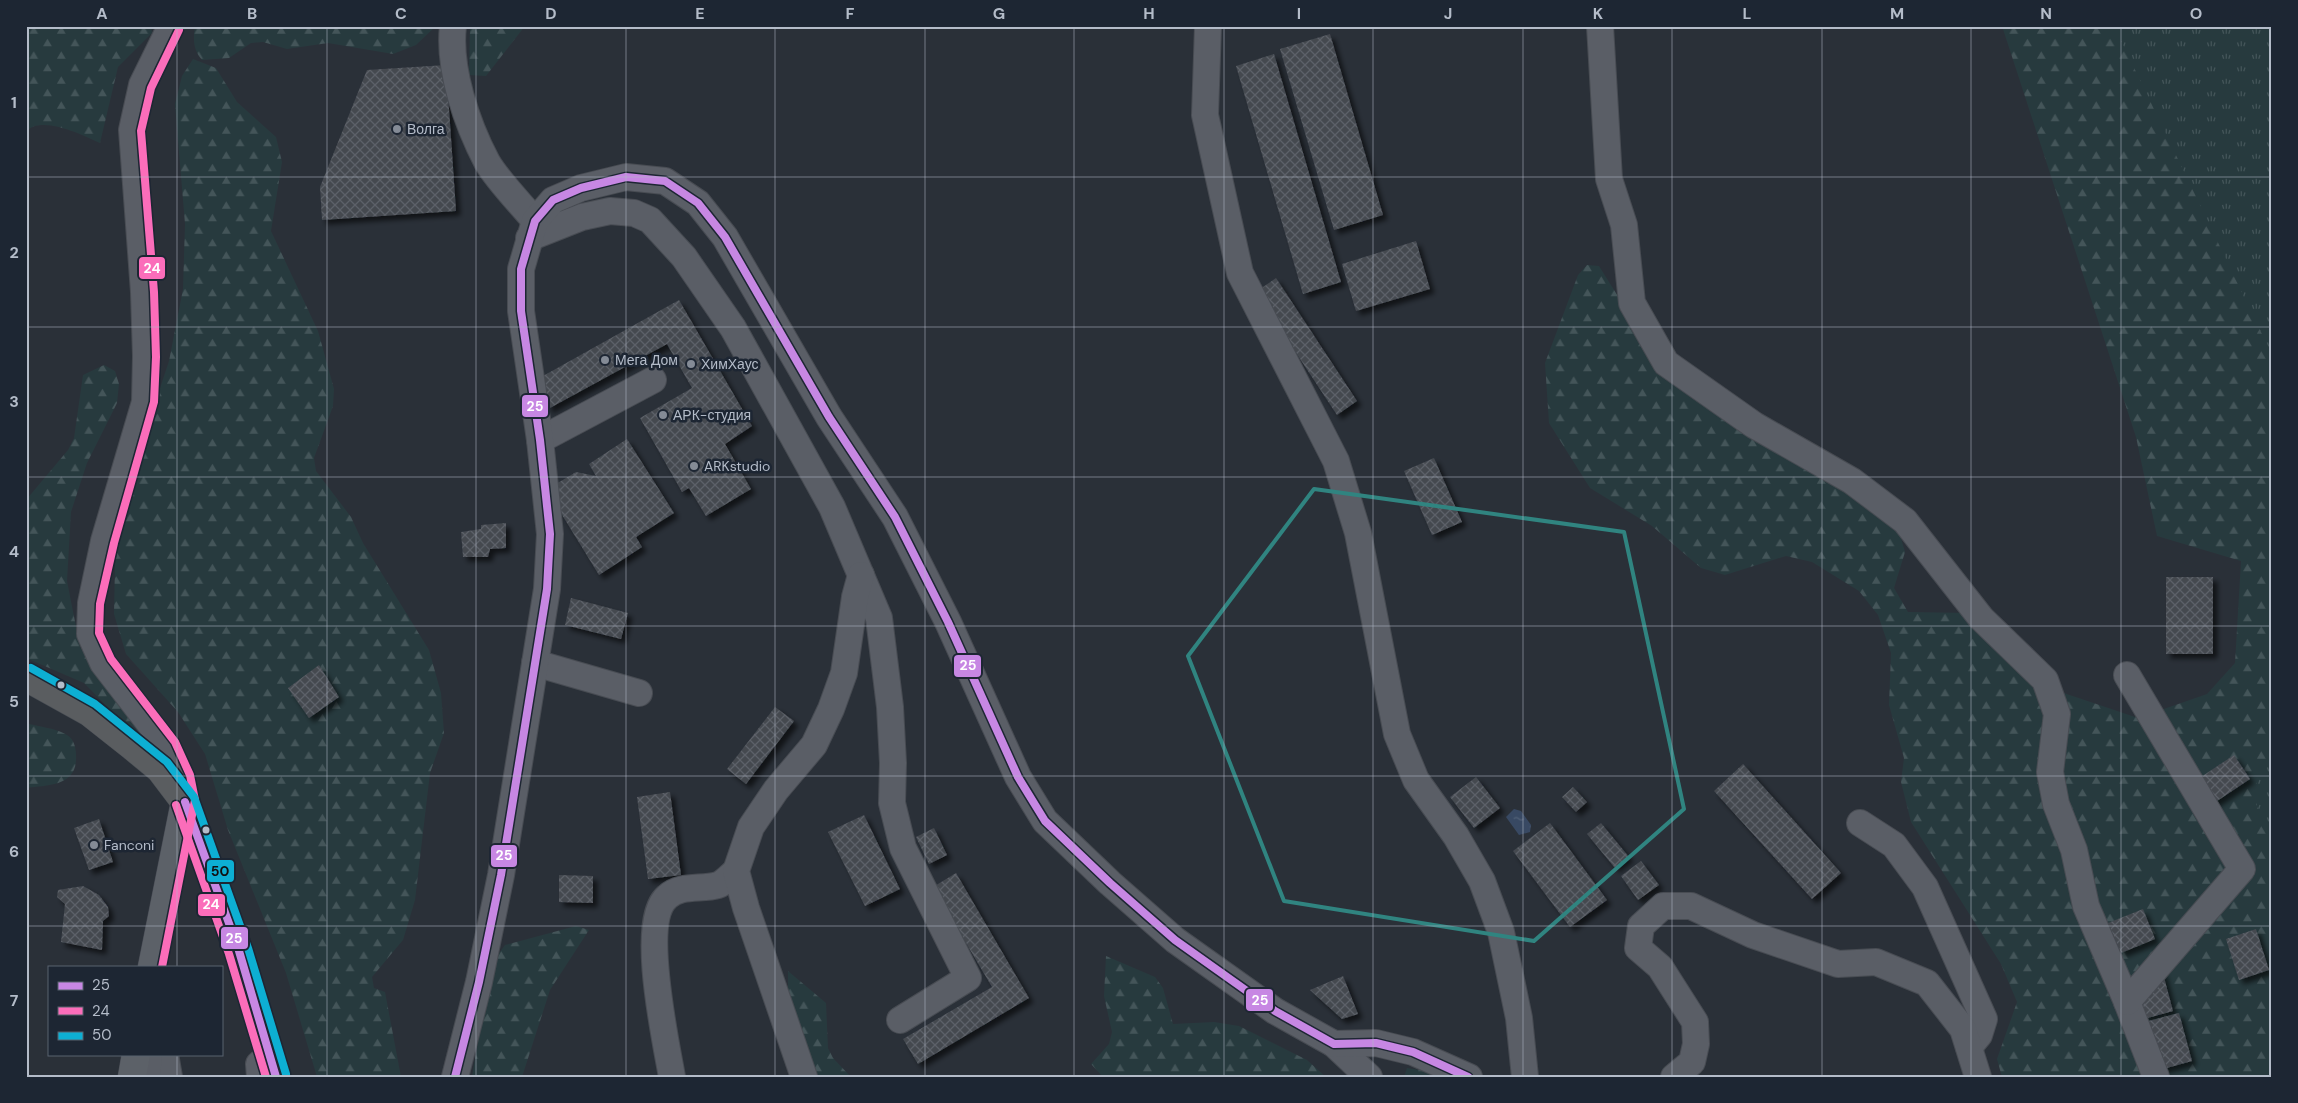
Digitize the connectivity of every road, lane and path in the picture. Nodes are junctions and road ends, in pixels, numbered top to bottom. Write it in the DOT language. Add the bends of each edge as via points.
graph roads {
  1 [pos="170,26"];
  2 [pos="453,26"];
  3 [pos="1208,26"];
  4 [pos="1600,26"];
  5 [pos="532,229"];
  6 [pos="653,380"];
  7 [pos="540,440"];
  8 [pos="861,575"];
  9 [pos="535,663"];
  10 [pos="2127,675"];
  11 [pos="26,677"];
  12 [pos="26,688"];
  13 [pos="640,693"];
  14 [pos="183,809"];
  15 [pos="1860,823"];
  16 [pos="736,871"];
  17 [pos="152,966"];
  18 [pos="2127,1002"];
  19 [pos="900,1020"];
  20 [pos="1334,1044"];
  21 [pos="1969,1047"];
  22 [pos="136,1056"];
  23 [pos="149,1056"];
  24 [pos="156,1056"];
  25 [pos="165,1056"];
  26 [pos="264,1074"];
  27 [pos="132,1077"];
  28 [pos="147,1077"];
  29 [pos="157,1077"];
  30 [pos="169,1077"];
  31 [pos="455,1077"];
  32 [pos="672,1077"];
  33 [pos="804,1077"];
  34 [pos="1369,1077"];
  35 [pos="1469,1077"];
  36 [pos="1526,1077"];
  37 [pos="1674,1077"];
  38 [pos="1978,1077"];
  39 [pos="2156,1077"];
  1 -- 14 [label="street" via="141,85 131,130 144,292 144,402 104,541 90,603 89,635 102,664 166,747 180,778"];
  2 -- 5 [label="street" via="451,44 463,106 488,163"];
  3 -- 36 [label="street" via="1205,115 1240,273 1336,461 1358,533 1397,734 1416,780 1456,836 1482,882 1503,941 1519,1018"];
  4 -- 18 [label="street" via="1609,179 1624,226 1632,303 1666,364 1754,425 1852,481 1905,521 1981,618 2045,680 2057,714 2050,772 2056,804 2074,850 2086,906"];
  5 -- 7 [label="street" via="521,269 521,311"];
  5 -- 8 [label="street" via="610,211 634,213 650,220 684,257 733,328 832,507"];
  5 -- 20 [label="street" via="553,200 581,188 626,177 665,181 698,203 725,237 830,417 894,518 948,622 1018,777 1045,821 1175,940 1276,1011"];
  6 -- 7 [label="street"];
  7 -- 9 [label="street" via="550,534 547,589"];
  8 -- 16 [label="street" via="844,673 831,709 814,745 776,790 751,827"];
  8 -- 19 [label="street" via="879,618 890,706 892,803 903,848 968,978"];
  9 -- 13 [label="street"];
  9 -- 31 [label="street" via="501,875"];
  10 -- 18 [label="street" via="2242,870"];
  11 -- 14 [label="highway" via="89,712 160,769"];
  12 -- 14 [label="highway" via="84,722 127,755"];
  14 -- 17 [label="main road"];
  14 -- 26 [label="highway" via="240,951"];
  15 -- 21 [label="street" via="1894,845 1925,887 1984,1019 1979,1035"];
  16 -- 32 [label="street" via="720,885 681,889 666,897 656,915 655,971"];
  16 -- 33 [label="street"];
  18 -- 39 [label="street"];
  20 -- 34 [label="street"];
  20 -- 35 [label="street" via="1376,1044 1413,1052"];
  21 -- 37 [label="street" via="1963,1029 1927,983 1876,962 1838,964 1753,935 1691,906 1663,906 1641,926 1638,948 1660,967 1695,1022 1696,1044 1692,1062"];
  21 -- 38 [label="street"];
  22 -- 27 [label="main road"];
  23 -- 28 [label="street"];
  24 -- 29 [label="street"];
  25 -- 30 [label="street"];
}
